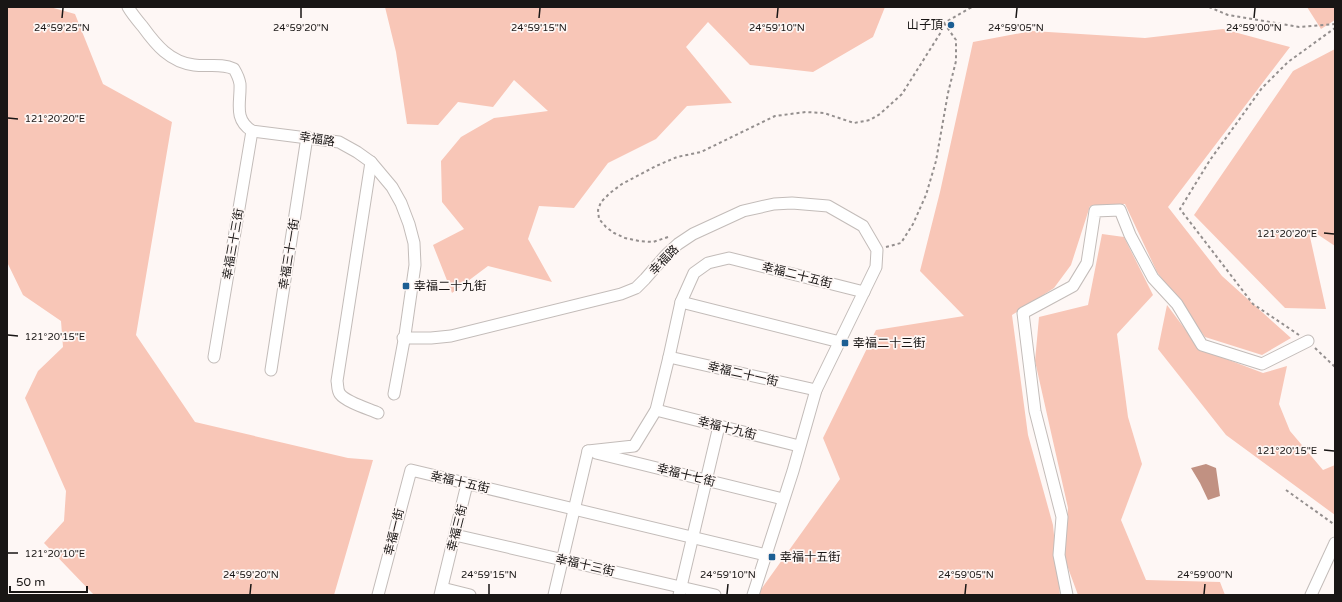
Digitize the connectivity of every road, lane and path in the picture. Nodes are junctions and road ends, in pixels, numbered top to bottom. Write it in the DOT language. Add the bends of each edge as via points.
graph roads {
  1 [pos="128,7"];
  2 [pos="974,7"];
  3 [pos="1209,7"];
  4 [pos="944,23"];
  5 [pos="1335,24"];
  6 [pos="1335,28"];
  7 [pos="252,131"];
  8 [pos="307,137"];
  9 [pos="370,162"];
  10 [pos="671,236"];
  11 [pos="877,250"];
  12 [pos="864,292"];
  13 [pos="681,302"];
  14 [pos="404,338"];
  15 [pos="1308,340"];
  16 [pos="840,342"];
  17 [pos="214,356"];
  18 [pos="669,357"];
  19 [pos="1335,367"];
  20 [pos="271,370"];
  21 [pos="816,390"];
  22 [pos="394,394"];
  23 [pos="656,410"];
  24 [pos="378,413"];
  25 [pos="719,426"];
  26 [pos="799,446"];
  27 [pos="588,451"];
  28 [pos="411,470"];
  29 [pos="706,480"];
  30 [pos="467,484"];
  31 [pos="1286,490"];
  32 [pos="783,499"];
  33 [pos="574,509"];
  34 [pos="1335,525"];
  35 [pos="455,535"];
  36 [pos="692,538"];
  37 [pos="1335,543"];
  38 [pos="766,555"];
  39 [pos="563,560"];
  40 [pos="680,591"];
  41 [pos="441,592"];
  42 [pos="378,595"];
  43 [pos="470,595"];
  44 [pos="554,595"];
  45 [pos="715,595"];
  46 [pos="753,595"];
  47 [pos="1067,595"];
  48 [pos="1311,595"];
  1 -- 7 [label="street" via="156,45 169,56 180,62 222,65 234,69 240,84 241,121"];
  2 -- 4 [label="path"];
  3 -- 5 [label="path" via="1254,21 1300,28"];
  4 -- 10 [label="path" via="941,32 902,94 870,120 854,123 824,113 806,112 775,116 701,152 677,157 656,166 622,184 601,202 598,210 599,219 614,233 639,242 653,242"];
  4 -- 11 [label="path" via="956,40 956,61 936,161 926,195 913,224 900,243"];
  6 -- 15 [label="path" via="1288,62 1262,88 1210,160 1180,209 1253,304"];
  7 -- 8 [label="street, 幸福路"];
  7 -- 17 [label="street, 幸福三十三街"];
  8 -- 9 [label="street, 幸福路" via="339,142"];
  8 -- 20 [label="street, 幸福三十一街"];
  9 -- 14 [label="street, 幸福路" via="392,187 401,203 414,243 415,265"];
  9 -- 24 [label="street" via="337,381 340,394 345,398"];
  11 -- 12 [label="street" via="876,267"];
  11 -- 14 [label="street, 幸福路" via="863,226 828,206 774,204 743,211 693,234 666,255 636,288 621,294 451,336"];
  12 -- 13 [label="street, 幸福二十五街" via="729,258 708,264 694,273"];
  12 -- 16 [label="street"];
  13 -- 16 [label="street"];
  13 -- 18 [label="street"];
  14 -- 22 [label="street"];
  15 -- 19 [label="path"];
  15 -- 47 [label="street" via="1262,364 1202,345 1177,304 1153,278 1120,210 1095,211 1087,263 1073,286 1024,313 1035,411 1062,517 1059,555"];
  16 -- 21 [label="street"];
  18 -- 21 [label="street, 幸福二十一街"];
  18 -- 23 [label="street"];
  21 -- 26 [label="street"];
  23 -- 25 [label="street, 幸福十九街"];
  23 -- 27 [label="street" via="634,446"];
  25 -- 26 [label="street, 幸福十九街"];
  25 -- 29 [label="street"];
  26 -- 32 [label="street"];
  27 -- 29 [label="street, 幸福十七街"];
  27 -- 33 [label="street"];
  28 -- 30 [label="street, 幸福十五街"];
  28 -- 42 [label="street, 幸福一街"];
  29 -- 32 [label="street, 幸福十七街"];
  29 -- 36 [label="street"];
  30 -- 33 [label="street, 幸福十五街"];
  30 -- 35 [label="street, 幸福三街"];
  31 -- 34 [label="path"];
  32 -- 38 [label="street"];
  33 -- 36 [label="street, 幸福十五街"];
  33 -- 39 [label="street"];
  35 -- 39 [label="street, 幸福十三街"];
  35 -- 41 [label="street, 幸福三街"];
  36 -- 38 [label="street, 幸福十五街"];
  36 -- 40 [label="street"];
  37 -- 48 [label="street"];
  38 -- 46 [label="street"];
  39 -- 40 [label="street, 幸福十三街"];
  39 -- 44 [label="street"];
  40 -- 45 [label="street, 幸福十三街"];
  41 -- 43 [label="street"];
}
